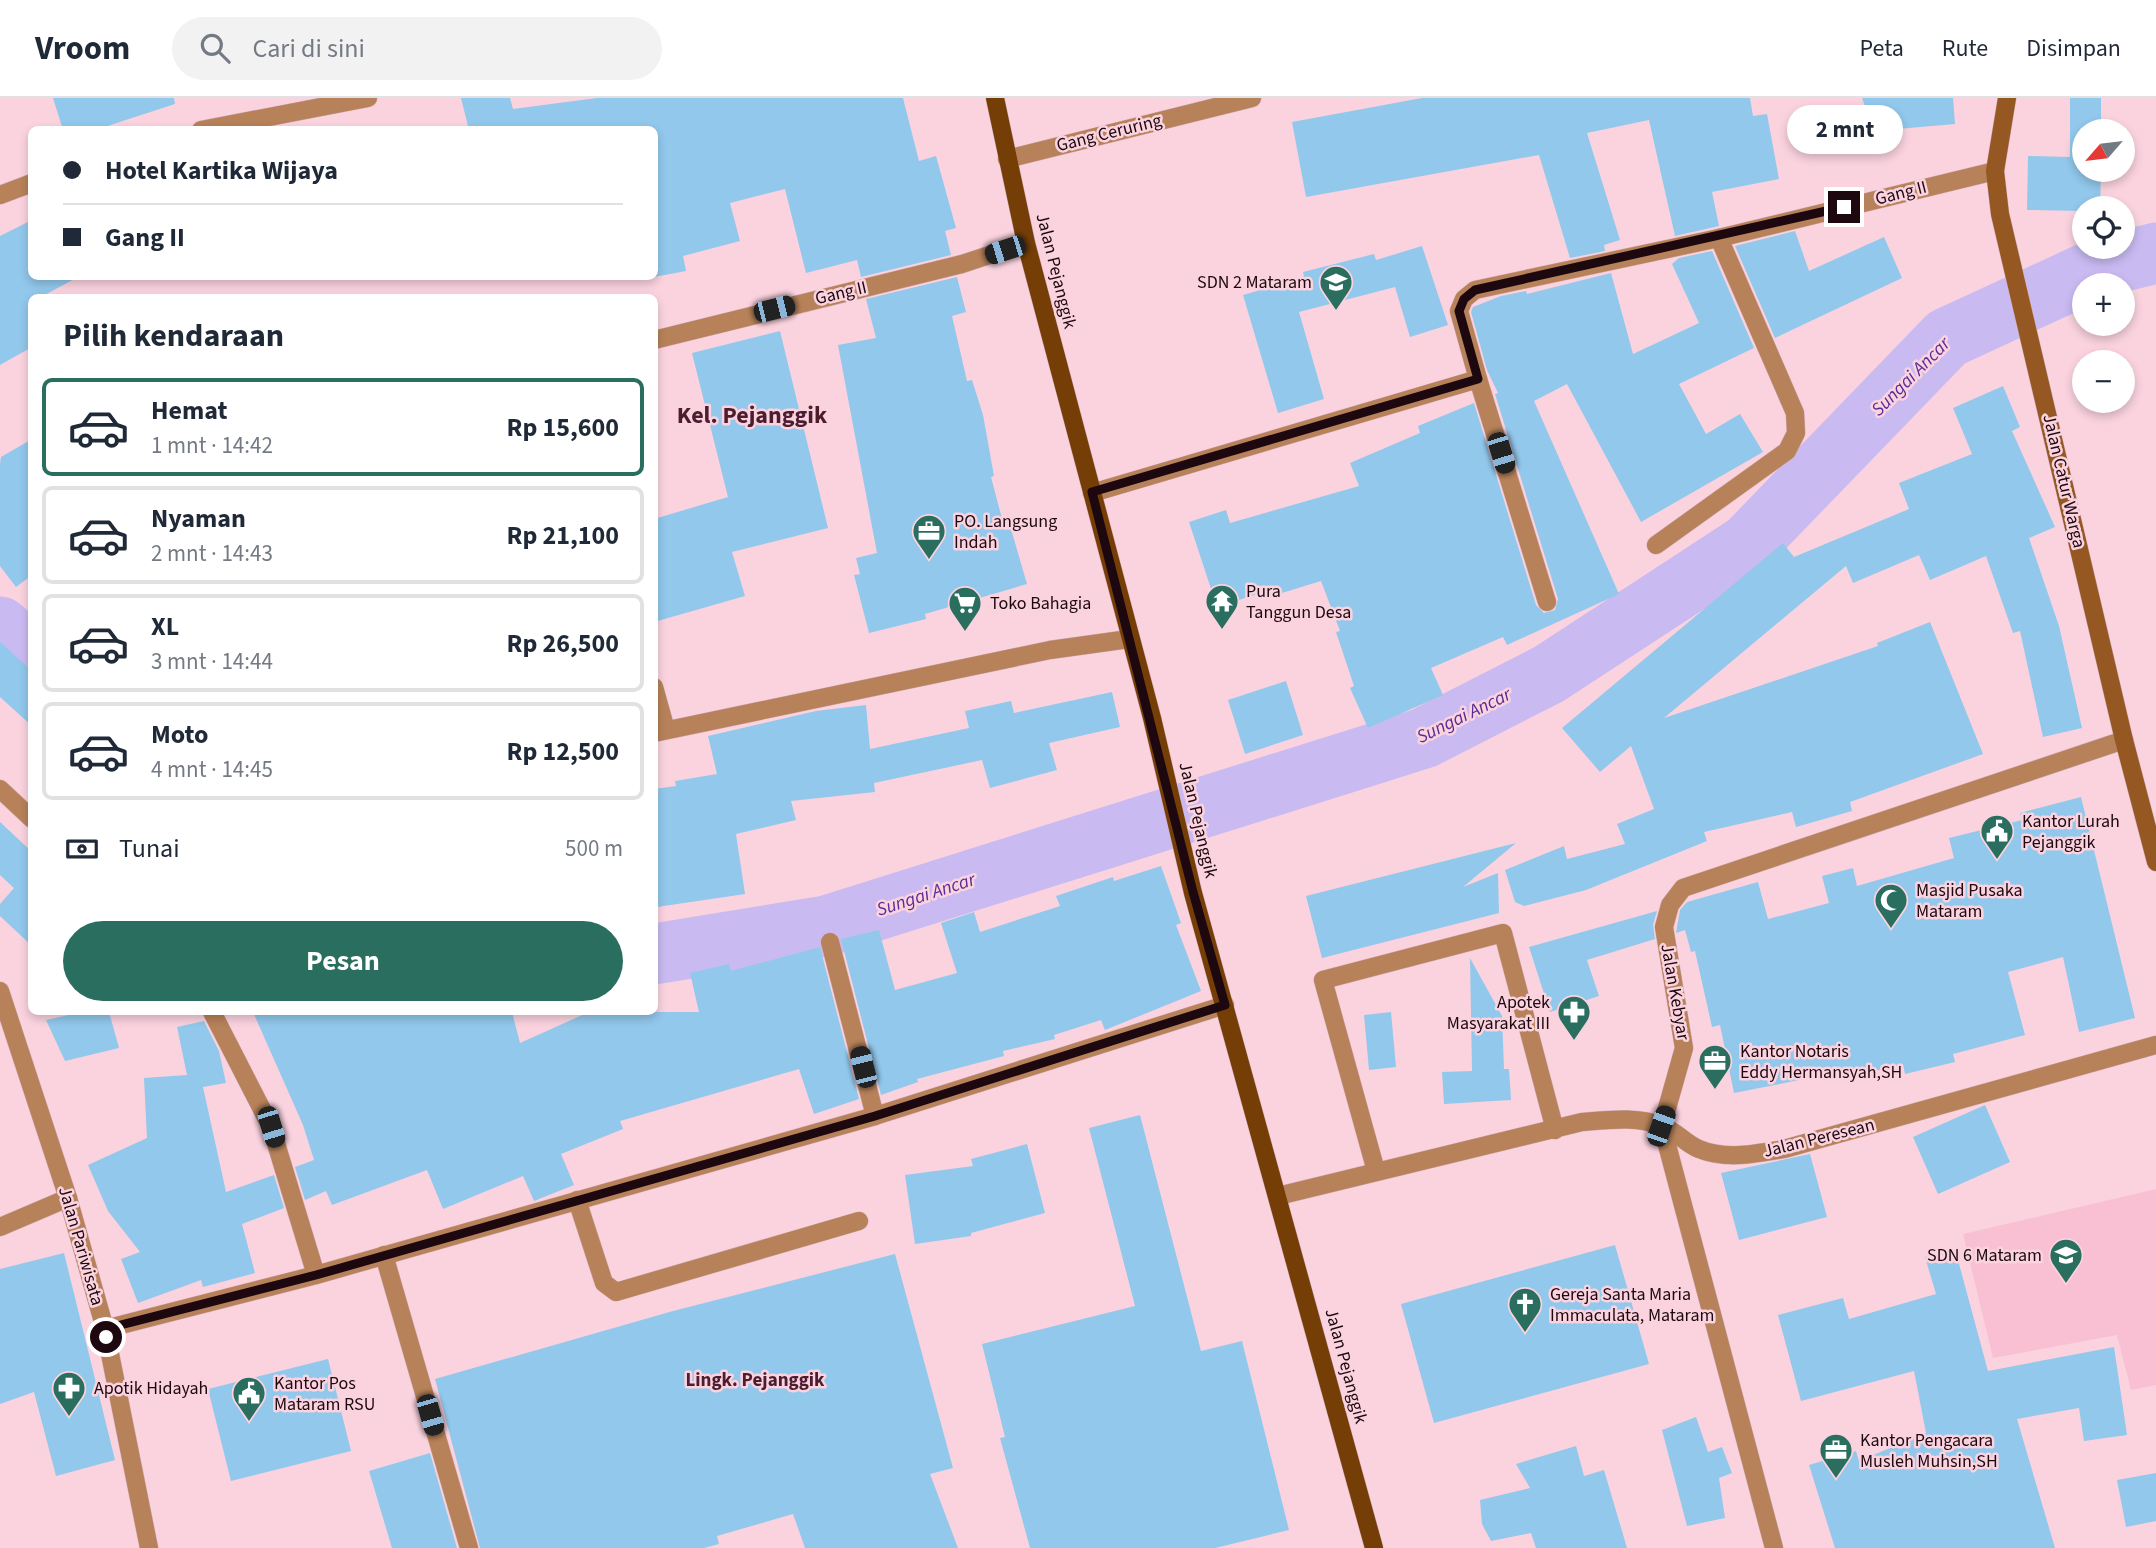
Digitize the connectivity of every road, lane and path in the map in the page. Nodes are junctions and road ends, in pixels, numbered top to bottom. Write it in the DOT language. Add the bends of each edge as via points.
graph roads {
  1 [pos="368,98"];
  2 [pos="995,98"];
  3 [pos="1252,98"];
  4 [pos="2007,98"];
  5 [pos="222,126"];
  6 [pos="1007,159"];
  7 [pos="1995,171"];
  8 [pos="28,184"];
  9 [pos="0,195"];
  10 [pos="1719,238"];
  11 [pos="1026,243"];
  12 [pos="658,339"];
  13 [pos="1478,379"];
  14 [pos="1092,492"];
  15 [pos="1656,545"];
  16 [pos="1547,602"];
  17 [pos="1129,639"];
  18 [pos="660,732"];
  19 [pos="2124,740"];
  20 [pos="0,789"];
  21 [pos="28,815"];
  22 [pos="2156,862"];
  23 [pos="830,942"];
  24 [pos="0,991"];
  25 [pos="1225,1005"];
  26 [pos="214,1015"];
  27 [pos="2156,1045"];
  28 [pos="875,1116"];
  29 [pos="1661,1126"];
  30 [pos="1555,1130"];
  31 [pos="1376,1171"];
  32 [pos="1278,1196"];
  33 [pos="68,1198"];
  34 [pos="578,1200"];
  35 [pos="859,1221"];
  36 [pos="0,1227"];
  37 [pos="384,1255"];
  38 [pos="316,1275"];
  39 [pos="105,1329"];
  40 [pos="149,1548"];
  41 [pos="469,1548"];
  42 [pos="1374,1548"];
  43 [pos="1774,1548"];
  1 -- 5 [label="street"];
  2 -- 6 [label="main road, Jalan Pejanggik"];
  3 -- 6 [label="street, Gang Ceruring"];
  4 -- 7 [label="main road, Jalan Catur Warga"];
  6 -- 11 [label="main road, Jalan Pejanggik"];
  7 -- 10 [label="street, Gang II"];
  7 -- 19 [label="main road, Jalan Catur Warga" via="2000,214"];
  8 -- 9 [label="street"];
  10 -- 13 [label="street, Gang II" via="1475,290 1459,311"];
  10 -- 15 [label="street" via="1795,413 1796,433 1787,451"];
  11 -- 12 [label="street, Gang II" via="962,264"];
  11 -- 14 [label="main road, Jalan Pejanggik"];
  13 -- 14 [label="street"];
  13 -- 16 [label="street"];
  14 -- 17 [label="main road, Jalan Pejanggik"];
  17 -- 18 [label="street" via="1050,650"];
  17 -- 25 [label="main road, Jalan Pejanggik"];
  19 -- 22 [label="main road, Jalan Catur Warga"];
  19 -- 29 [label="street, Jalan Kebyar" via="1682,888 1670,905 1664,927 1684,1048"];
  20 -- 21 [label="street"];
  23 -- 28 [label="street"];
  24 -- 33 [label="street, Jalan Pariwisata"];
  25 -- 28 [label="street"];
  25 -- 32 [label="main road, Jalan Pejanggik"];
  26 -- 38 [label="street" via="271,1127"];
  27 -- 29 [label="street, Jalan Peresean" via="1754,1154 1698,1149"];
  28 -- 34 [label="street"];
  29 -- 30 [label="street, Jalan Peresean" via="1609,1119"];
  29 -- 43 [label="street"];
  30 -- 31 [label="street, Jalan Peresean"];
  30 -- 31 [label="street" via="1503,933 1323,980"];
  31 -- 32 [label="street, Jalan Peresean"];
  32 -- 42 [label="main road, Jalan Pejanggik"];
  33 -- 36 [label="street"];
  33 -- 39 [label="street, Jalan Pariwisata"];
  34 -- 35 [label="street" via="604,1283 616,1292"];
  34 -- 37 [label="street"];
  37 -- 38 [label="street"];
  37 -- 41 [label="street"];
  38 -- 39 [label="street"];
  39 -- 40 [label="street, Jalan Pariwisata"];
}
